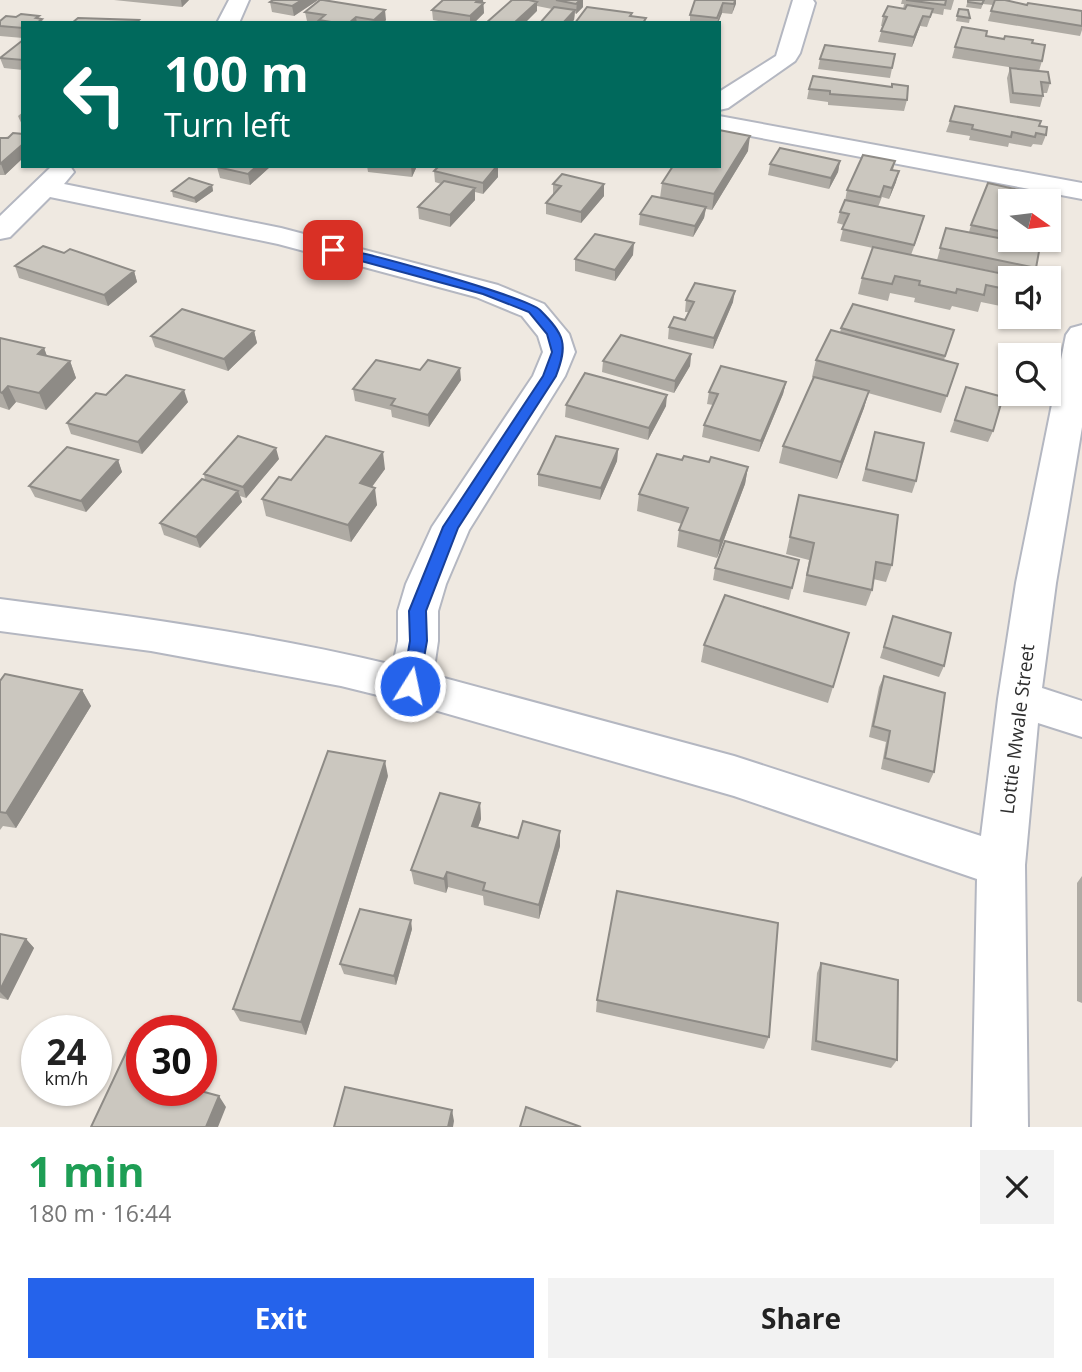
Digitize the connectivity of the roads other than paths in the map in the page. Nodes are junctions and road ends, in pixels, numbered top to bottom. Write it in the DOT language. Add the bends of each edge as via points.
graph roads {
  1 [pos="239,0"];
  2 [pos="803,0"];
  3 [pos="229,21"];
  4 [pos="721,102"];
  5 [pos="721,123"];
  6 [pos="66,168"];
  7 [pos="43,188"];
  8 [pos="1082,191"];
  9 [pos="0,231"];
  10 [pos="1082,335"];
  11 [pos="0,615"];
  12 [pos="410,686"];
  13 [pos="1019,699"];
  14 [pos="1082,719"];
  15 [pos="1001,864"];
  16 [pos="1000,1127"];
  1 -- 3 [label="street"];
  2 -- 4 [label="street" via="785,61"];
  5 -- 8 [label="street"];
  6 -- 7 [label="street"];
  7 -- 9 [label="street"];
  7 -- 12 [label="street" via="281,236 487,292 533,310 553,334 559,352 549,376 451,527 426,584 418,611"];
  10 -- 13 [label="street, Lottie Mwale Street"];
  11 -- 12 [label="street" via="151,635"];
  12 -- 15 [label="street" via="734,776"];
  13 -- 14 [label="street"];
  13 -- 15 [label="street, Lottie Mwale Street"];
  15 -- 16 [label="street, Lottie Mwale Street"];
}
